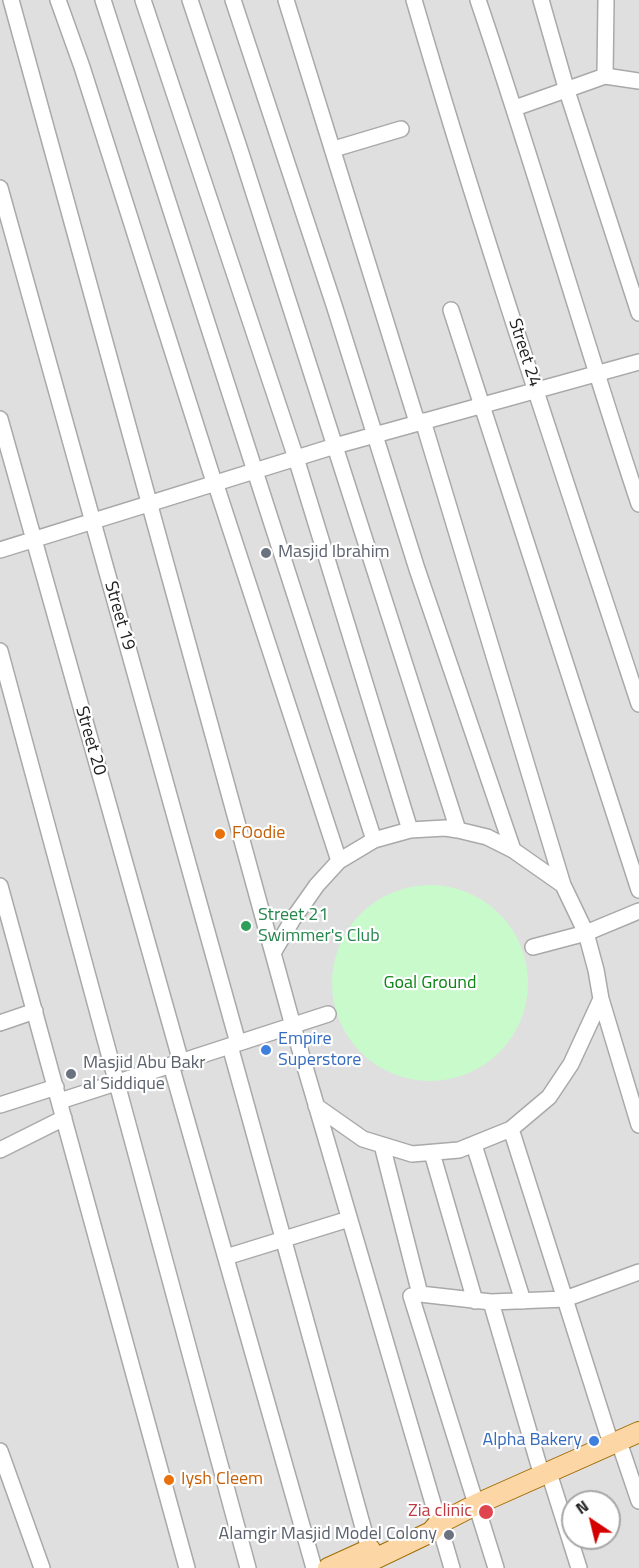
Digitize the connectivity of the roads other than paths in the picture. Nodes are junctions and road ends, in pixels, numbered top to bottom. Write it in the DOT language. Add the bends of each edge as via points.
graph roads {
  1 [pos="11,0"];
  2 [pos="58,0"];
  3 [pos="103,0"];
  4 [pos="143,0"];
  5 [pos="190,0"];
  6 [pos="233,0"];
  7 [pos="286,0"];
  8 [pos="414,0"];
  9 [pos="478,0"];
  10 [pos="541,0"];
  11 [pos="606,0"];
  12 [pos="605,76"];
  13 [pos="639,81"];
  14 [pos="567,91"];
  15 [pos="515,108"];
  16 [pos="401,129"];
  17 [pos="334,149"];
  18 [pos="0,188"];
  19 [pos="634,286"];
  20 [pos="451,310"];
  21 [pos="639,314"];
  22 [pos="639,362"];
  23 [pos="596,374"];
  24 [pos="536,390"];
  25 [pos="482,405"];
  26 [pos="0,419"];
  27 [pos="420,422"];
  28 [pos="376,435"];
  29 [pos="335,446"];
  30 [pos="296,458"];
  31 [pos="255,470"];
  32 [pos="214,482"];
  33 [pos="149,502"];
  34 [pos="639,504"];
  35 [pos="93,520"];
  36 [pos="33,540"];
  37 [pos="0,550"];
  38 [pos="0,651"];
  39 [pos="639,704"];
  40 [pos="410,830"];
  41 [pos="458,830"];
  42 [pos="374,840"];
  43 [pos="513,850"];
  44 [pos="339,861"];
  45 [pos="562,885"];
  46 [pos="0,886"];
  47 [pos="639,890"];
  48 [pos="639,911"];
  49 [pos="586,933"];
  50 [pos="7,937"];
  51 [pos="533,947"];
  52 [pos="273,953"];
  53 [pos="600,999"];
  54 [pos="34,1011"];
  55 [pos="328,1014"];
  56 [pos="0,1023"];
  57 [pos="293,1026"];
  58 [pos="234,1045"];
  59 [pos="176,1064"];
  60 [pos="116,1083"];
  61 [pos="58,1094"];
  62 [pos="0,1105"];
  63 [pos="316,1106"];
  64 [pos="64,1118"];
  65 [pos="639,1125"];
  66 [pos="511,1129"];
  67 [pos="382,1145"];
  68 [pos="474,1145"];
  69 [pos="0,1150"];
  70 [pos="432,1153"];
  71 [pos="349,1219"];
  72 [pos="283,1239"];
  73 [pos="226,1257"];
  74 [pos="639,1272"];
  75 [pos="420,1294"];
  76 [pos="566,1299"];
  77 [pos="475,1300"];
  78 [pos="523,1301"];
  79 [pos="491,1302"];
  80 [pos="639,1432"];
  81 [pos="615,1443"];
  82 [pos="0,1451"];
  83 [pos="545,1475"];
  84 [pos="639,1501"];
  85 [pos="477,1504"];
  86 [pos="438,1524"];
  87 [pos="369,1549"];
  88 [pos="42,1568"];
  89 [pos="187,1568"];
  90 [pos="248,1568"];
  91 [pos="314,1568"];
  92 [pos="328,1568"];
  93 [pos="356,1568"];
  94 [pos="452,1568"];
  95 [pos="496,1568"];
  96 [pos="579,1568"];
  1 -- 33 [label="street"];
  2 -- 32 [label="street"];
  3 -- 31 [label="street"];
  4 -- 30 [label="street"];
  5 -- 29 [label="street"];
  6 -- 28 [label="street"];
  7 -- 17 [label="street"];
  8 -- 24 [label="street, Street 24"];
  9 -- 15 [label="street"];
  10 -- 14 [label="street"];
  11 -- 12 [label="street"];
  12 -- 13 [label="street"];
  12 -- 14 [label="street"];
  14 -- 15 [label="street"];
  14 -- 19 [label="street"];
  15 -- 23 [label="street"];
  16 -- 17 [label="street"];
  17 -- 27 [label="street"];
  18 -- 35 [label="street, Street 19"];
  19 -- 21 [label="street"];
  20 -- 25 [label="street"];
  22 -- 23 [label="street"];
  23 -- 24 [label="street"];
  23 -- 34 [label="street"];
  24 -- 25 [label="street"];
  24 -- 39 [label="street, Street 24"];
  25 -- 27 [label="street"];
  25 -- 47 [label="street"];
  26 -- 36 [label="street, Street 20"];
  27 -- 28 [label="street"];
  27 -- 45 [label="street"];
  28 -- 29 [label="street"];
  28 -- 43 [label="street" via="417,569"];
  29 -- 30 [label="street"];
  29 -- 41 [label="street"];
  30 -- 31 [label="street"];
  30 -- 40 [label="street"];
  31 -- 32 [label="street"];
  31 -- 42 [label="street"];
  32 -- 33 [label="street"];
  32 -- 44 [label="street"];
  33 -- 35 [label="street"];
  33 -- 52 [label="street"];
  35 -- 36 [label="street"];
  35 -- 58 [label="street, Street 19"];
  36 -- 37 [label="street"];
  36 -- 59 [label="street, Street 20"];
  38 -- 60 [label="street"];
  40 -- 41 [label="street"];
  40 -- 42 [label="street"];
  41 -- 43 [label="street" via="487,837"];
  42 -- 44 [label="street"];
  43 -- 45 [label="street"];
  44 -- 52 [label="street" via="292,919"];
  45 -- 49 [label="street"];
  46 -- 50 [label="street"];
  48 -- 49 [label="street"];
  49 -- 51 [label="street"];
  49 -- 53 [label="street"];
  50 -- 54 [label="street"];
  52 -- 57 [label="street"];
  53 -- 65 [label="street"];
  53 -- 66 [label="street" via="571,1064 549,1097"];
  54 -- 56 [label="street"];
  54 -- 61 [label="street"];
  55 -- 57 [label="street"];
  57 -- 58 [label="street"];
  57 -- 63 [label="street"];
  58 -- 59 [label="street"];
  58 -- 72 [label="street, Street 19"];
  59 -- 60 [label="street"];
  59 -- 73 [label="street, Street 20"];
  60 -- 61 [label="street"];
  60 -- 90 [label="street"];
  61 -- 62 [label="street"];
  61 -- 64 [label="street"];
  63 -- 67 [label="street" via="363,1139"];
  63 -- 71 [label="street"];
  64 -- 69 [label="street"];
  64 -- 89 [label="street"];
  66 -- 68 [label="street"];
  66 -- 76 [label="street"];
  67 -- 70 [label="street" via="412,1154"];
  67 -- 75 [label="street"];
  68 -- 70 [label="street"];
  68 -- 78 [label="street"];
  70 -- 77 [label="street"];
  71 -- 72 [label="street"];
  71 -- 86 [label="street"];
  72 -- 73 [label="street"];
  72 -- 87 [label="street, Street 19"];
  73 -- 91 [label="street, Street 20"];
  74 -- 76 [label="street"];
  75 -- 77 [label="street"];
  75 -- 85 [label="street" via="411,1296"];
  76 -- 78 [label="street"];
  76 -- 81 [label="street"];
  77 -- 79 [label="street"];
  78 -- 79 [label="street"];
  79 -- 83 [label="street"];
  80 -- 81 [label="main road"];
  81 -- 83 [label="main road"];
  81 -- 84 [label="street"];
  82 -- 88 [label="street"];
  83 -- 85 [label="main road"];
  83 -- 96 [label="street"];
  85 -- 86 [label="main road"];
  85 -- 95 [label="street"];
  86 -- 87 [label="main road" via="426,1522"];
  86 -- 93 [label="main road" via="431,1532"];
  86 -- 94 [label="street"];
  87 -- 92 [label="main road"];
}
